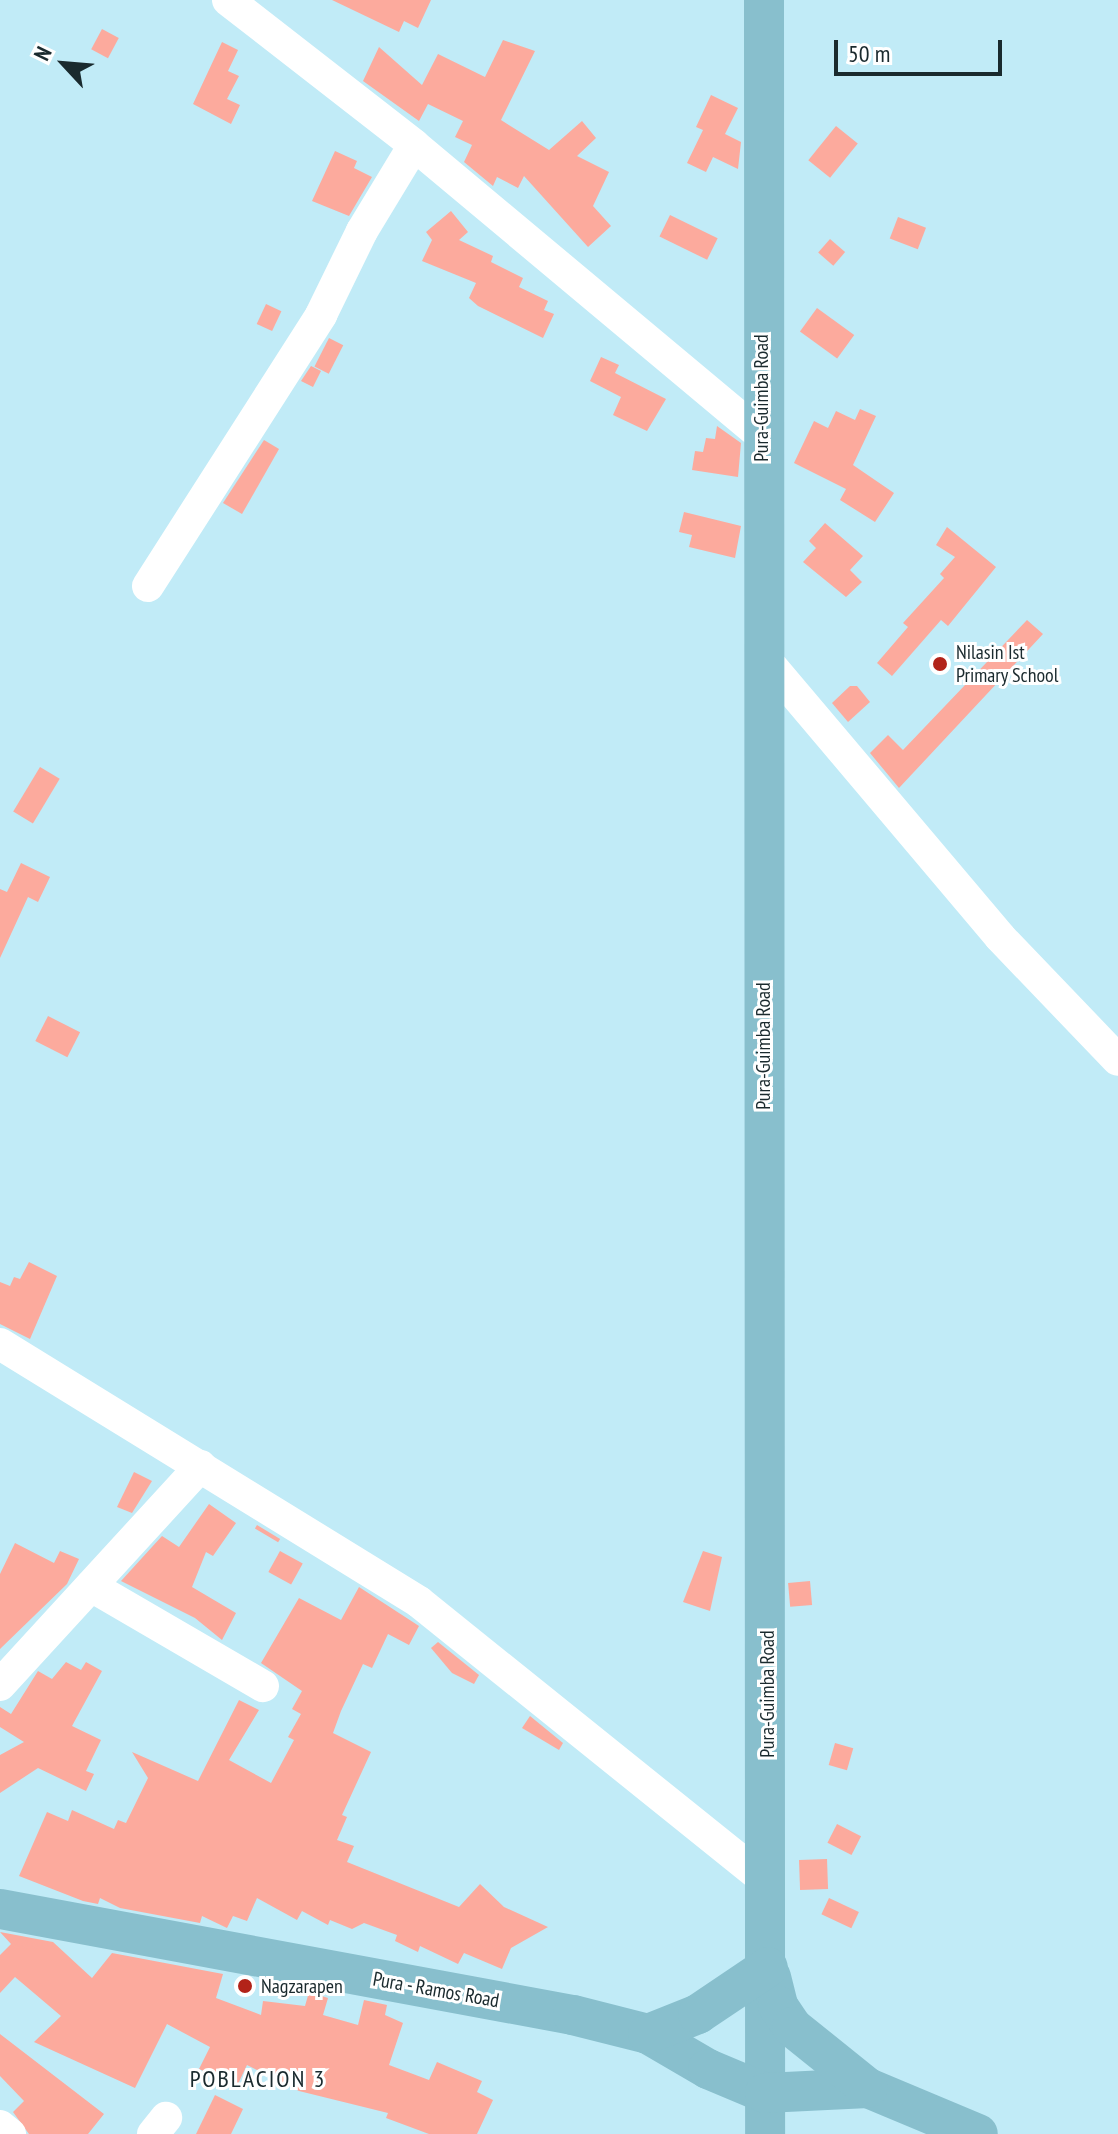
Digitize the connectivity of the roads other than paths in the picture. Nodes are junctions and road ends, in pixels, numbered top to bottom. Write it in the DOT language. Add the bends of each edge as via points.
graph roads {
  1 [pos="228,0"];
  2 [pos="764,0"];
  3 [pos="414,145"];
  4 [pos="761,435"];
  5 [pos="148,586"];
  6 [pos="761,654"];
  7 [pos="1118,1060"];
  8 [pos="0,1344"];
  9 [pos="201,1466"];
  10 [pos="91,1586"];
  11 [pos="0,1685"];
  12 [pos="263,1686"];
  13 [pos="768,1883"];
  14 [pos="0,1909"];
  15 [pos="768,1967"];
  16 [pos="648,2034"];
  17 [pos="868,2088"];
  18 [pos="765,2093"];
  19 [pos="0,2126"];
  20 [pos="10,2134"];
  21 [pos="765,2134"];
  22 [pos="978,2134"];
  1 -- 3 [label="street"];
  2 -- 4 [label="main road, Pura-Guimba Road"];
  3 -- 4 [label="street"];
  3 -- 5 [label="street" via="362,231 321,315"];
  4 -- 6 [label="main road, Pura-Guimba Road"];
  6 -- 7 [label="street" via="1000,937"];
  6 -- 13 [label="main road, Pura-Guimba Road"];
  8 -- 9 [label="street"];
  9 -- 10 [label="street"];
  9 -- 13 [label="street" via="419,1602"];
  10 -- 11 [label="street"];
  10 -- 12 [label="street"];
  13 -- 15 [label="main road, Pura-Guimba Road"];
  14 -- 16 [label="main road, Pura - Ramos Road" via="573,2015"];
  15 -- 16 [label="main road" via="698,2014"];
  15 -- 17 [label="main road" via="778,2006 792,2027"];
  15 -- 18 [label="main road, Pura-Guimba Road"];
  16 -- 18 [label="main road, Pura - Ramos Road" via="708,2069"];
  17 -- 18 [label="main road"];
  17 -- 22 [label="main road"];
  18 -- 21 [label="main road, Pura-Guimba Road"];
  19 -- 20 [label="street"];
}
